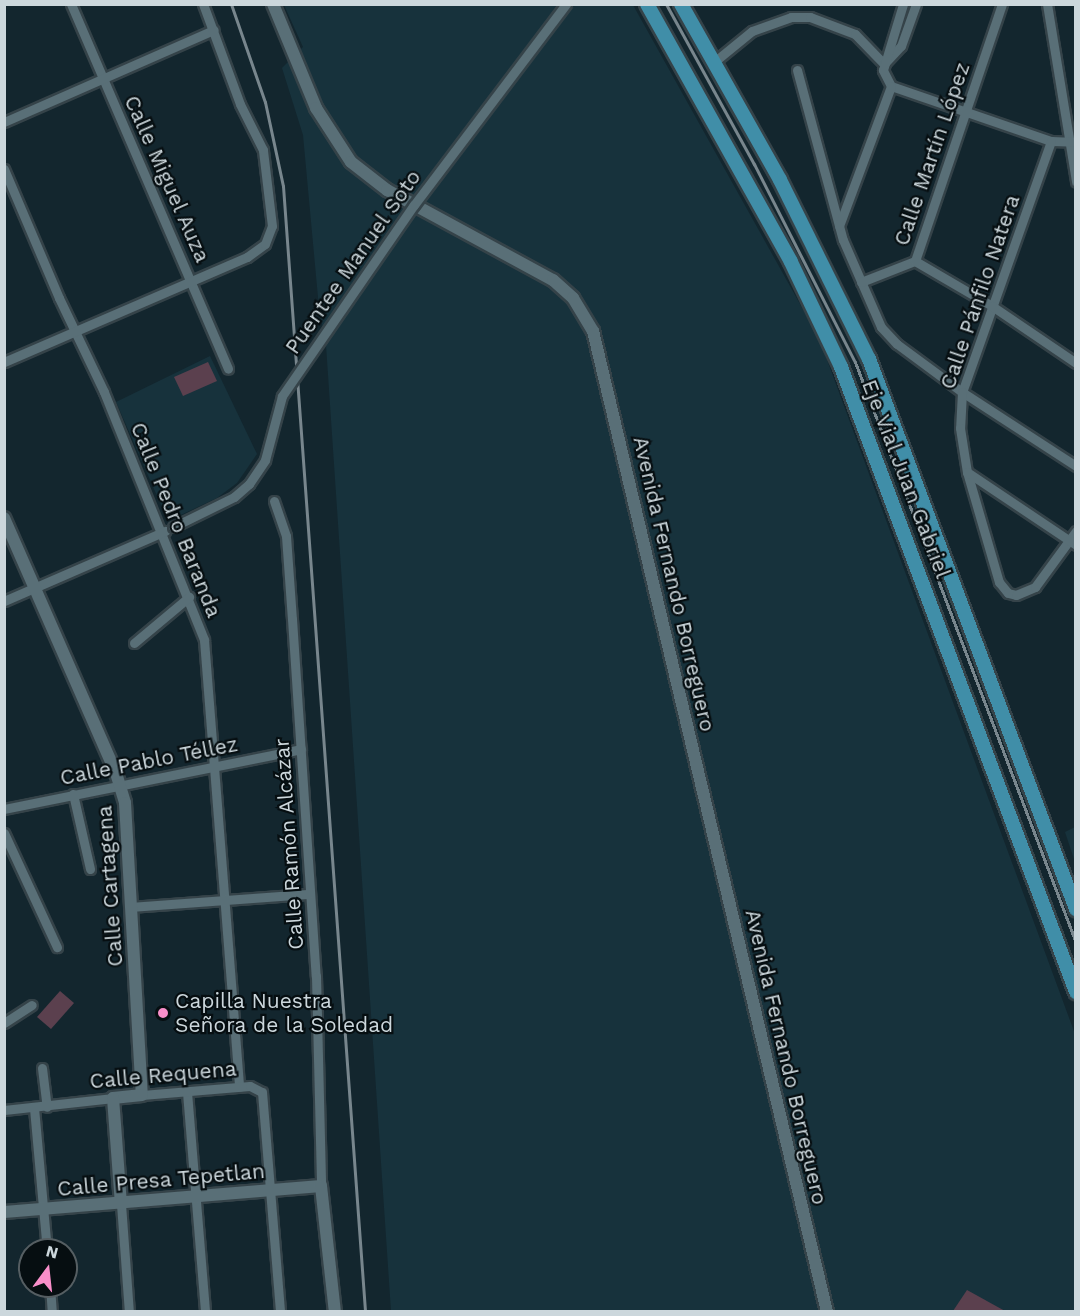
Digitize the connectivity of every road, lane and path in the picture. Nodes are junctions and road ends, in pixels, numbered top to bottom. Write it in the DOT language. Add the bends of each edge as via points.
graph roads {
  1 [pos="71,4"];
  2 [pos="203,4"];
  3 [pos="273,4"];
  4 [pos="566,4"];
  5 [pos="647,4"];
  6 [pos="681,4"];
  7 [pos="903,4"];
  8 [pos="916,4"];
  9 [pos="1002,4"];
  10 [pos="1047,4"];
  11 [pos="214,30"];
  12 [pos="714,62"];
  13 [pos="884,64"];
  14 [pos="797,70"];
  15 [pos="103,79"];
  16 [pos="891,86"];
  17 [pos="965,112"];
  18 [pos="4,122"];
  19 [pos="1051,141"];
  20 [pos="1073,143"];
  21 [pos="4,169"];
  22 [pos="1076,182"];
  23 [pos="839,226"];
  24 [pos="915,261"];
  25 [pos="192,281"];
  26 [pos="861,282"];
  27 [pos="992,306"];
  28 [pos="75,333"];
  29 [pos="4,362"];
  30 [pos="1076,363"];
  31 [pos="228,369"];
  32 [pos="962,392"];
  33 [pos="1076,466"];
  34 [pos="966,472"];
  35 [pos="274,501"];
  36 [pos="4,518"];
  37 [pos="1076,531"];
  38 [pos="162,533"];
  39 [pos="1072,543"];
  40 [pos="35,588"];
  41 [pos="189,597"];
  42 [pos="4,601"];
  43 [pos="134,643"];
  44 [pos="301,749"];
  45 [pos="215,767"];
  46 [pos="122,787"];
  47 [pos="73,794"];
  48 [pos="4,809"];
  49 [pos="4,832"];
  50 [pos="90,869"];
  51 [pos="310,894"];
  52 [pos="224,900"];
  53 [pos="131,907"];
  54 [pos="1076,909"];
  55 [pos="57,947"];
  56 [pos="1076,992"];
  57 [pos="32,1005"];
  58 [pos="4,1023"];
  59 [pos="42,1068"];
  60 [pos="239,1087"];
  61 [pos="187,1092"];
  62 [pos="142,1095"];
  63 [pos="113,1098"];
  64 [pos="47,1107"];
  65 [pos="34,1108"];
  66 [pos="4,1110"];
  67 [pos="321,1186"];
  68 [pos="270,1190"];
  69 [pos="198,1197"];
  70 [pos="121,1204"];
  71 [pos="43,1209"];
  72 [pos="4,1212"];
  73 [pos="46,1238"];
  74 [pos="129,1311"];
  75 [pos="205,1311"];
  76 [pos="280,1311"];
  77 [pos="335,1311"];
  78 [pos="827,1311"];
  1 -- 15 [label="street, Calle Miguel Auza"];
  2 -- 11 [label="street"];
  3 -- 78 [label="main road, Avenida Fernando Borreguero" via="316,108 351,162 387,190 531,264 573,298 593,331"];
  4 -- 38 [label="street, Puentee Manuel Soto, bridge" via="414,205 286,389 277,406 264,460 249,484 234,497"];
  5 -- 56 [label="main road, Eje Vial Juan Gabriel" via="790,262 841,367"];
  6 -- 12 [label="main road, Eje Vial Juan Gabriel"];
  7 -- 13 [label="street"];
  8 -- 13 [label="street" via="901,46"];
  9 -- 17 [label="street, Calle Martín López"];
  10 -- 20 [label="street"];
  11 -- 15 [label="street"];
  11 -- 25 [label="street" via="266,161 272,226 265,244 247,257"];
  12 -- 13 [label="street" via="752,31 791,17 810,17 855,34"];
  12 -- 54 [label="main road, Eje Vial Juan Gabriel" via="822,257 869,359"];
  13 -- 16 [label="street" via="883,76"];
  14 -- 23 [label="street"];
  15 -- 18 [label="street"];
  15 -- 25 [label="street, Calle Miguel Auza"];
  16 -- 17 [label="street"];
  16 -- 23 [label="street"];
  17 -- 19 [label="street"];
  17 -- 24 [label="street, Calle Martín López"];
  19 -- 20 [label="street"];
  19 -- 27 [label="street, Calle Pánfilo Natera"];
  20 -- 22 [label="street"];
  21 -- 28 [label="street, Calle Pedro Baranda"];
  23 -- 26 [label="street"];
  24 -- 26 [label="street, Calle Martín López"];
  24 -- 27 [label="street"];
  25 -- 28 [label="street"];
  25 -- 31 [label="street, Calle Miguel Auza"];
  26 -- 32 [label="street" via="888,336"];
  27 -- 30 [label="street"];
  27 -- 32 [label="street, Calle Pánfilo Natera"];
  28 -- 29 [label="street"];
  28 -- 38 [label="street, Calle Pedro Baranda" via="104,392"];
  32 -- 33 [label="street"];
  32 -- 34 [label="street, Calle Pánfilo Natera" via="960,428"];
  34 -- 39 [label="street"];
  34 -- 39 [label="street, Calle Pánfilo Natera" via="999,582 1008,593 1016,595 1035,587"];
  35 -- 44 [label="street, Calle Ramón Alcázar" via="286,536"];
  36 -- 40 [label="main road, Calle Cartagena"];
  37 -- 39 [label="street"];
  38 -- 40 [label="street, Puentee Manuel Soto"];
  38 -- 41 [label="street, Calle Pedro Baranda"];
  40 -- 42 [label="street, Puentee Manuel Soto"];
  40 -- 46 [label="main road, Calle Cartagena"];
  41 -- 43 [label="street"];
  41 -- 45 [label="street, Calle Pedro Baranda" via="204,640"];
  44 -- 45 [label="street, Calle Pablo Téllez"];
  44 -- 51 [label="street, Calle Ramón Alcázar"];
  45 -- 46 [label="street, Calle Pablo Téllez"];
  45 -- 52 [label="street, Calle Pedro Baranda"];
  46 -- 47 [label="street, Calle Pablo Téllez"];
  46 -- 53 [label="main road, Calle Cartagena"];
  47 -- 48 [label="street, Calle Pablo Téllez"];
  47 -- 50 [label="street"];
  49 -- 55 [label="street"];
  51 -- 52 [label="street"];
  51 -- 67 [label="street, Calle Ramón Alcázar"];
  52 -- 53 [label="street"];
  52 -- 60 [label="street, Calle Pedro Baranda"];
  53 -- 62 [label="main road, Calle Cartagena"];
  57 -- 58 [label="street"];
  59 -- 64 [label="street"];
  60 -- 61 [label="street, Calle Requena"];
  60 -- 68 [label="street, Calle Requena" via="255,1087 263,1096"];
  61 -- 62 [label="street, Calle Requena"];
  61 -- 69 [label="street"];
  62 -- 63 [label="main road, Calle Requena"];
  63 -- 64 [label="street, Calle Requena"];
  63 -- 70 [label="main road"];
  64 -- 65 [label="street, Calle Requena"];
  65 -- 66 [label="street, Calle Requena"];
  65 -- 71 [label="street"];
  67 -- 68 [label="main road, Calle Presa Tepetlan"];
  67 -- 77 [label="main road"];
  68 -- 69 [label="main road, Calle Presa Tepetlan"];
  68 -- 76 [label="street, Calle Requena"];
  69 -- 70 [label="main road, Calle Presa Tepetlan"];
  69 -- 75 [label="street"];
  70 -- 71 [label="main road, Calle Presa Tepetlan"];
  70 -- 74 [label="street"];
  71 -- 72 [label="main road, Calle Presa Tepetlan"];
  71 -- 73 [label="street"];
}
